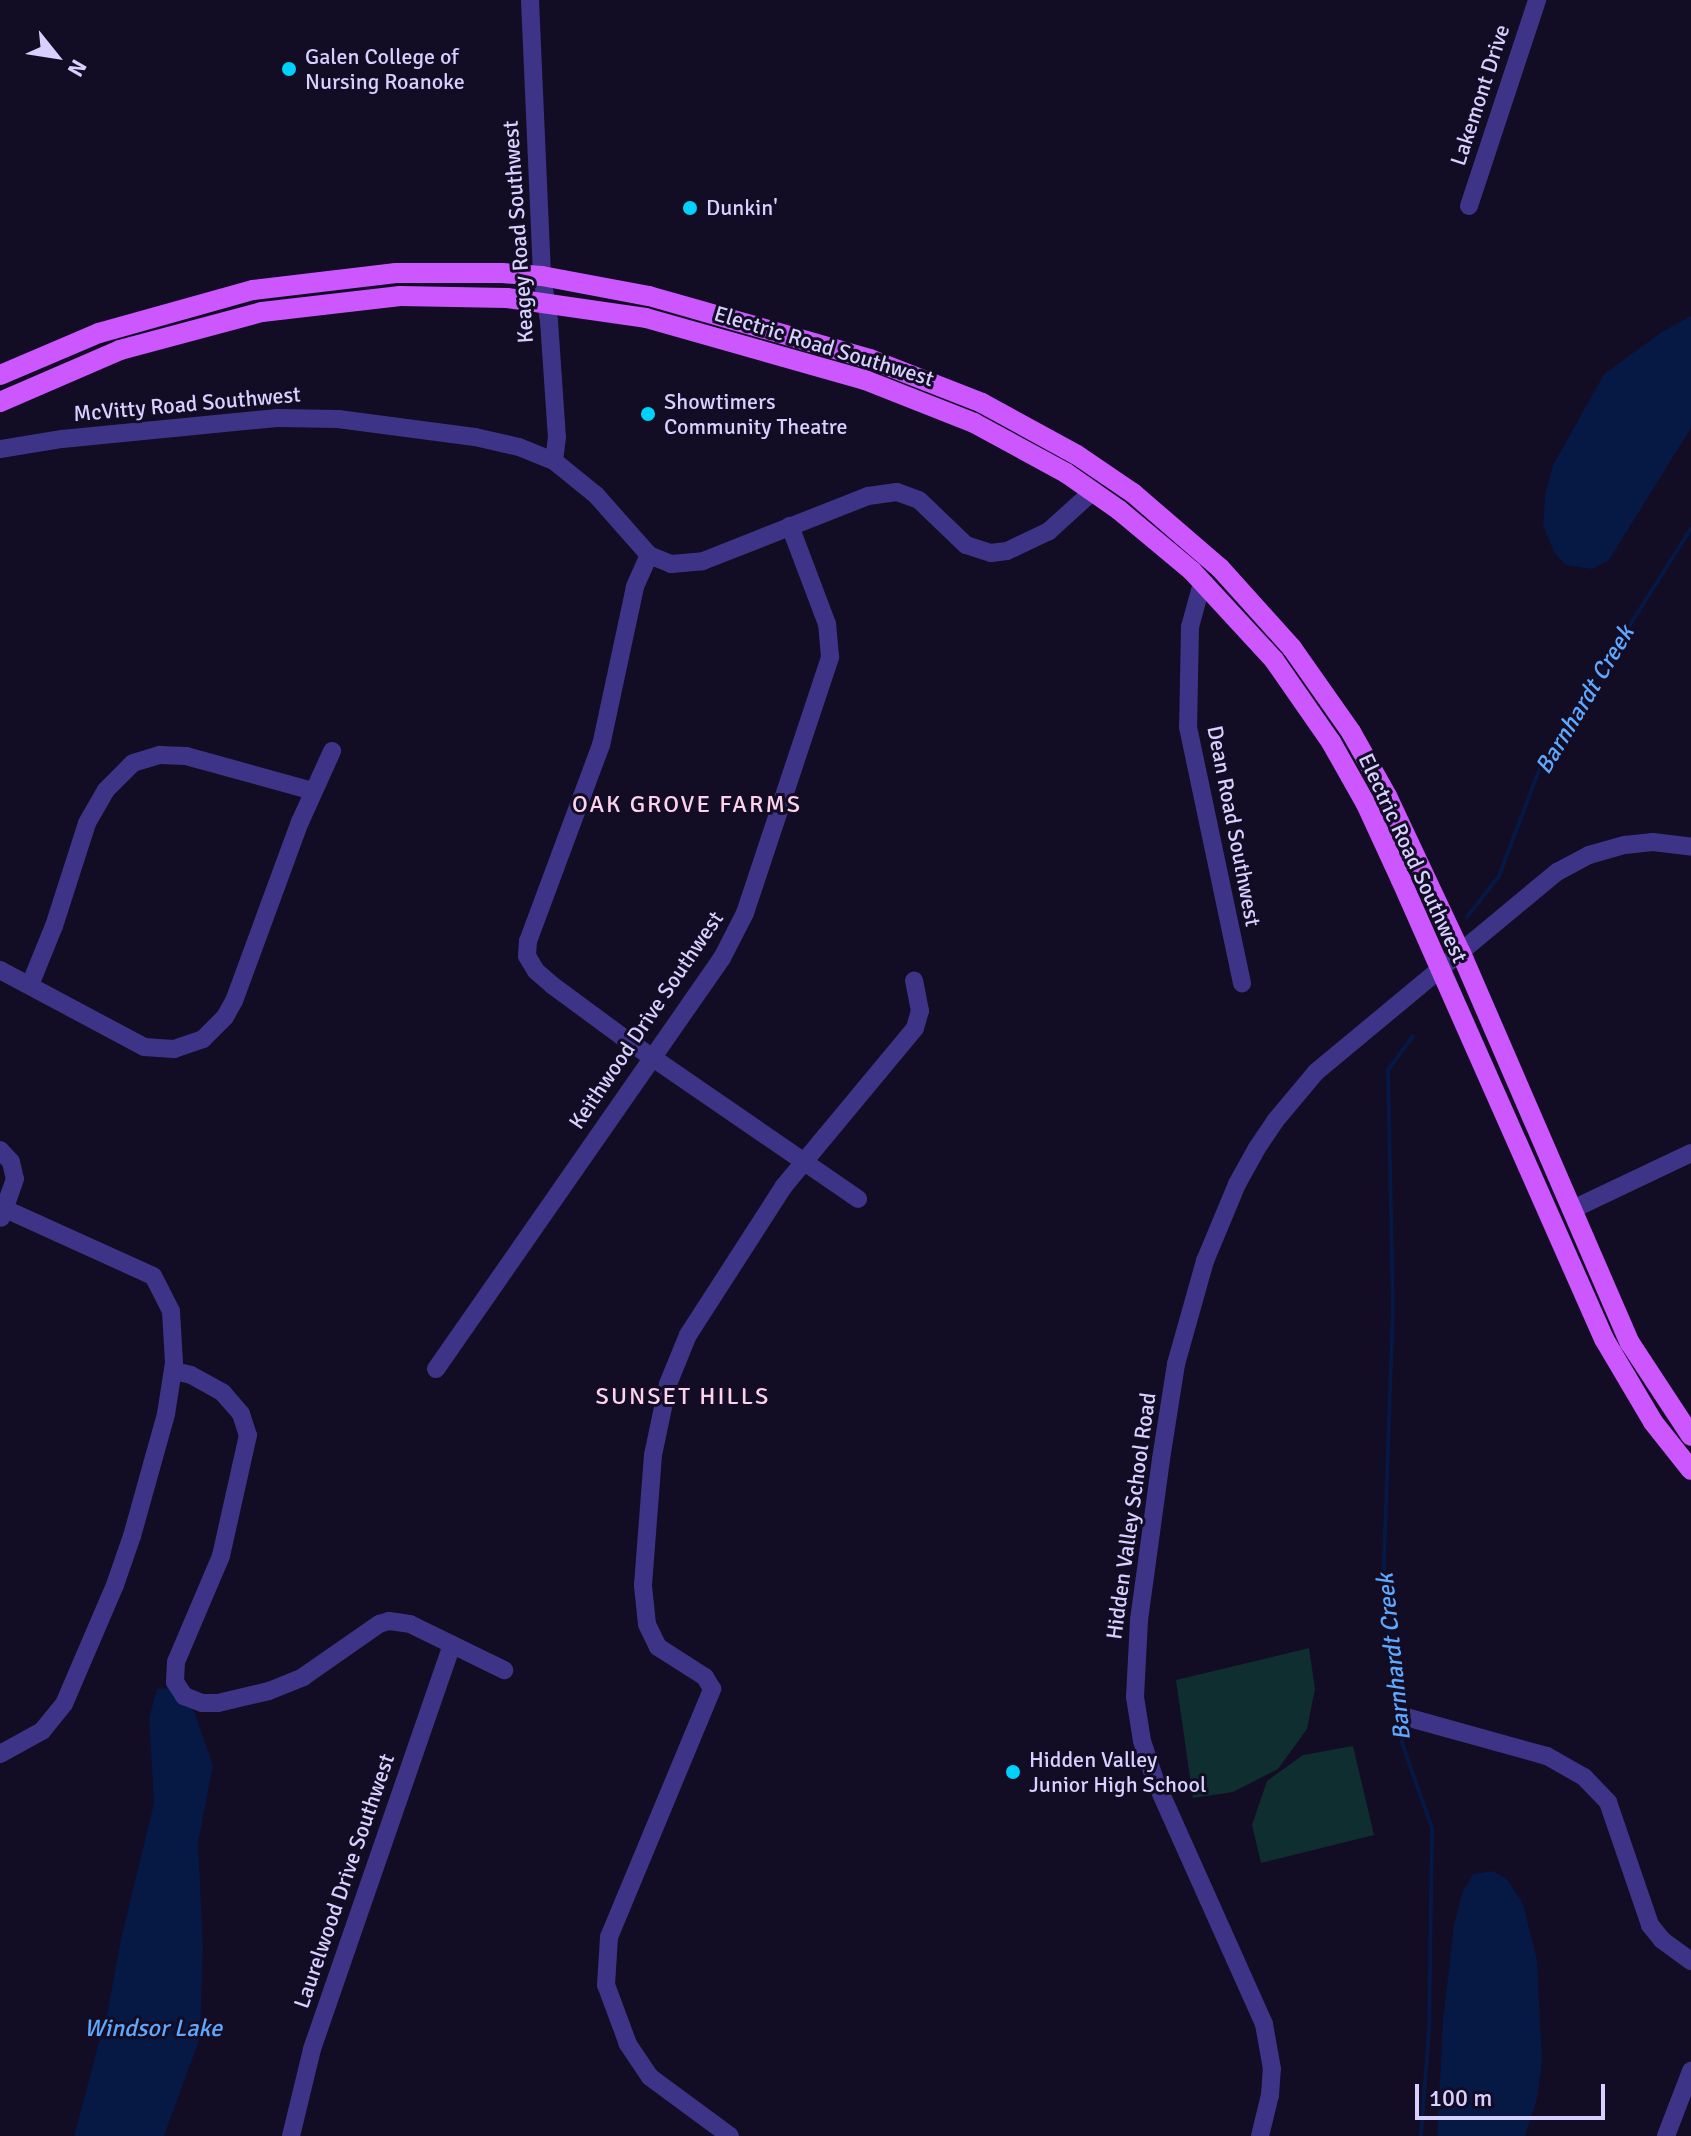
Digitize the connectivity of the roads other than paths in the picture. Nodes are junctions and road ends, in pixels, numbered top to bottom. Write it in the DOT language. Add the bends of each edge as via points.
graph roads {
  1 [pos="530,0"];
  2 [pos="1537,0"];
  3 [pos="1469,206"];
  4 [pos="542,276"];
  5 [pos="547,301"];
  6 [pos="0,375"];
  7 [pos="0,402"];
  8 [pos="0,449"];
  9 [pos="554,461"];
  10 [pos="1093,491"];
  11 [pos="790,526"];
  12 [pos="649,555"];
  13 [pos="1202,583"];
  14 [pos="332,751"];
  15 [pos="313,791"];
  16 [pos="1691,847"];
  17 [pos="1461,953"];
  18 [pos="1439,968"];
  19 [pos="0,970"];
  20 [pos="914,981"];
  21 [pos="1242,983"];
  22 [pos="30,985"];
  23 [pos="653,1058"];
  24 [pos="0,1150"];
  25 [pos="1691,1153"];
  26 [pos="803,1161"];
  27 [pos="858,1199"];
  28 [pos="1571,1210"];
  29 [pos="3,1215"];
  30 [pos="436,1369"];
  31 [pos="174,1371"];
  32 [pos="1691,1436"];
  33 [pos="1691,1470"];
  34 [pos="452,1645"];
  35 [pos="504,1670"];
  36 [pos="1406,1717"];
  37 [pos="0,1754"];
  38 [pos="1691,1961"];
  39 [pos="1691,2071"];
  40 [pos="291,2136"];
  41 [pos="730,2136"];
  42 [pos="1260,2136"];
  43 [pos="1666,2136"];
  1 -- 4 [label="street, Keagey Road Southwest"];
  2 -- 3 [label="street, Lakemont Drive"];
  4 -- 5 [label="street, Keagey Road Southwest"];
  4 -- 6 [label="main road, Electric Road Southwest" via="396,273 253,290 112,328"];
  4 -- 17 [label="main road, Electric Road Southwest" via="649,296 923,377 1030,427 1133,493 1220,568 1326,694 1387,796"];
  5 -- 7 [label="main road, Electric Road Southwest" via="400,296 262,312 120,350"];
  5 -- 9 [label="street, Keagey Road Southwest" via="557,437"];
  5 -- 10 [label="main road, Electric Road Southwest" via="646,318 878,385 984,428"];
  8 -- 9 [label="street, McVitty Road Southwest" via="247,419 318,418 475,437"];
  9 -- 12 [label="street, McVitty Road Southwest" via="596,495"];
  10 -- 11 [label="street" via="1049,531 991,553 966,545 919,500 897,492 868,496"];
  10 -- 13 [label="main road, Electric Road Southwest"];
  11 -- 12 [label="street" via="686,565"];
  11 -- 23 [label="street, Keithwood Drive Southwest" via="827,624 828,666 745,913 722,958"];
  12 -- 23 [label="street" via="635,587 601,745 527,950 530,963 552,985"];
  13 -- 18 [label="main road, Electric Road Southwest" via="1274,660 1331,742 1366,804"];
  13 -- 21 [label="street, Dean Road Southwest" via="1188,652 1188,727"];
  14 -- 15 [label="street"];
  15 -- 22 [label="street" via="186,756 160,755 133,763 106,790 87,823"];
  15 -- 22 [label="street" via="244,978 225,1017 203,1039 174,1049 144,1047"];
  16 -- 17 [label="street, Hidden Valley School Road" via="1649,842 1589,855 1539,884"];
  17 -- 18 [label="street, Hidden Valley School Road"];
  17 -- 28 [label="main road, Electric Road Southwest"];
  18 -- 33 [label="main road, Electric Road Southwest" via="1609,1350 1653,1422"];
  18 -- 42 [label="street, Hidden Valley School Road" via="1316,1072 1257,1148 1205,1261 1176,1364 1161,1459 1139,1620 1139,1725 1172,1824 1264,2024 1272,2069"];
  19 -- 22 [label="street"];
  20 -- 26 [label="street" via="920,1011 915,1028"];
  23 -- 26 [label="street"];
  23 -- 30 [label="street, Keithwood Drive Southwest"];
  24 -- 29 [label="street" via="11,1162 15,1179"];
  25 -- 28 [label="street"];
  26 -- 27 [label="street"];
  26 -- 41 [label="street" via="688,1335 662,1407 643,1585 647,1624 667,1656 710,1682 711,1696 609,1937 605,1970 610,2000 628,2044 660,2085"];
  28 -- 32 [label="main road, Electric Road Southwest" via="1630,1343"];
  29 -- 31 [label="street" via="153,1276 171,1311"];
  31 -- 34 [label="street" via="223,1393 241,1414 248,1435 221,1556 176,1662 175,1682 184,1696 218,1703 269,1691 303,1677 389,1621 410,1624"];
  31 -- 37 [label="street" via="132,1536 64,1704 42,1731"];
  34 -- 35 [label="street"];
  34 -- 40 [label="street, Laurelwood Drive Southwest" via="312,2049"];
  36 -- 38 [label="street" via="1547,1756 1584,1777 1613,1814 1650,1925"];
  39 -- 43 [label="street"];
}
